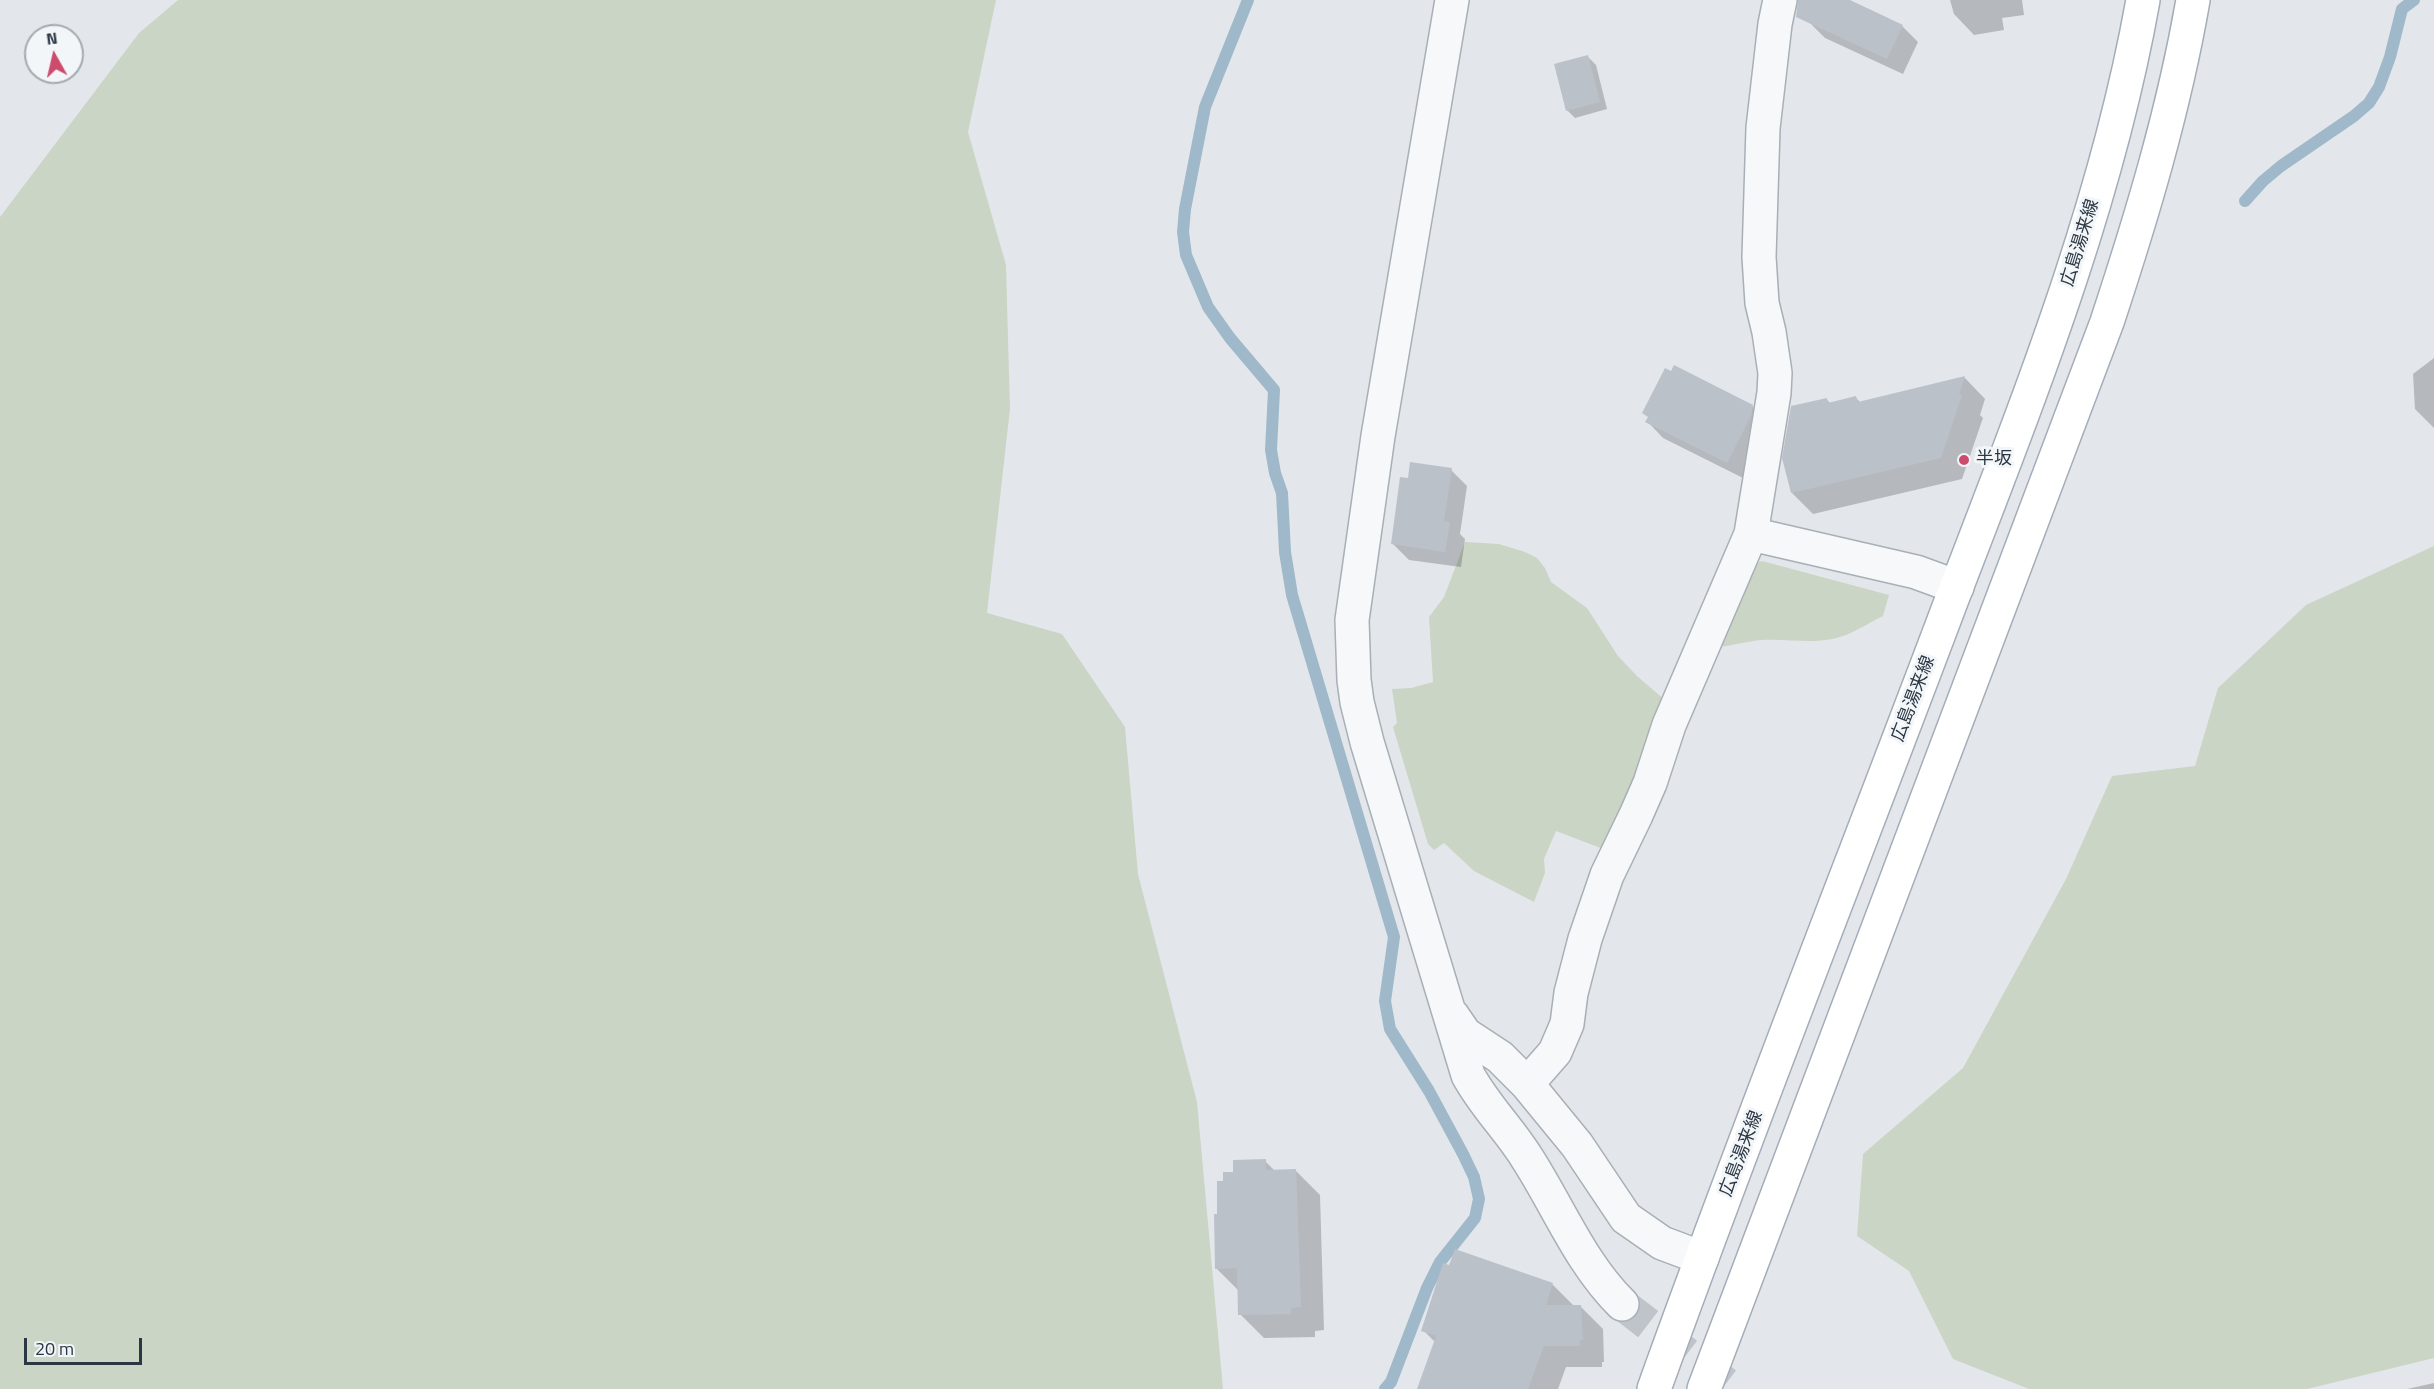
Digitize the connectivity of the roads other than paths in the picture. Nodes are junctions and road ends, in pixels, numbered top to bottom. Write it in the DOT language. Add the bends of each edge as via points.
graph roads {
  1 [pos="1452,0"];
  2 [pos="1780,0"];
  3 [pos="2143,0"];
  4 [pos="2193,0"];
  5 [pos="1751,534"];
  6 [pos="1957,587"];
  7 [pos="1446,1002"];
  8 [pos="1527,1084"];
  9 [pos="1702,1258"];
  10 [pos="1622,1304"];
  11 [pos="1654,1389"];
  12 [pos="1704,1389"];
  1 -- 7 [label="street" via="1376,447 1352,620 1357,702"];
  2 -- 5 [label="street" via="1763,128 1759,257 1762,303 1773,352 1774,393"];
  3 -- 6 [label="main road, 広島湯来線" via="2135,46 2089,224 2026,407"];
  4 -- 12 [label="main road" via="2153,175 2107,322"];
  5 -- 6 [label="street" via="1916,573"];
  5 -- 8 [label="street" via="1669,725 1650,783 1607,875 1585,939 1567,1024 1555,1052"];
  6 -- 9 [label="main road, 広島湯来線"];
  7 -- 8 [label="street" via="1465,1034 1500,1057"];
  7 -- 10 [label="street" via="1463,1062 1475,1088 1526,1157 1603,1286"];
  8 -- 9 [label="street" via="1576,1145 1626,1218 1662,1244"];
  9 -- 11 [label="main road, 広島湯来線"];
}
